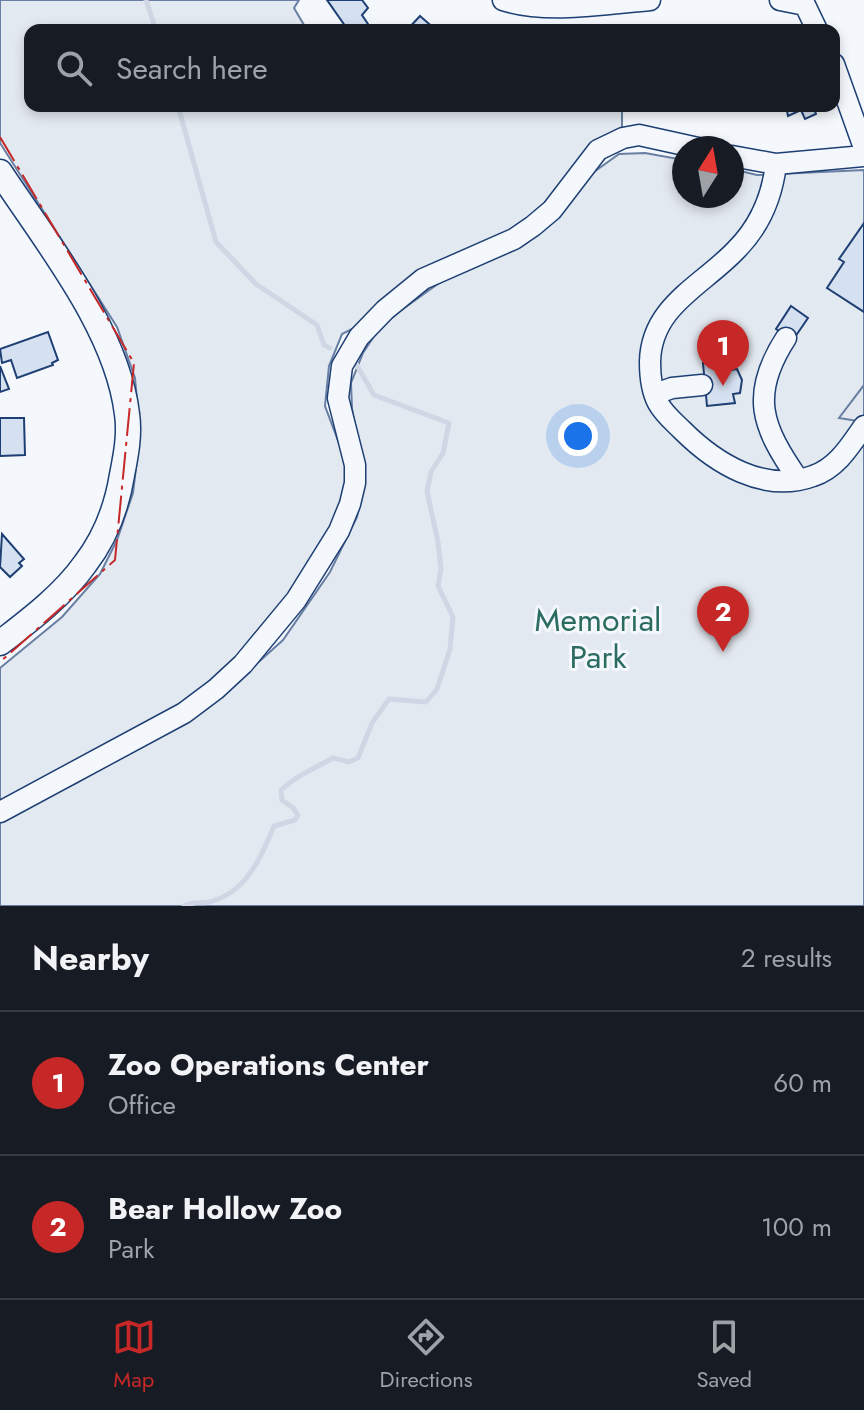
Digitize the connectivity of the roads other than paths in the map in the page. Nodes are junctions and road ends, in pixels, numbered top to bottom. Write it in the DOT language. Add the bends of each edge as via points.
graph roads {
  1 [pos="503,0"];
  2 [pos="650,0"];
  3 [pos="780,0"];
  4 [pos="809,2"];
  5 [pos="815,24"];
  6 [pos="840,81"];
  7 [pos="672,142"];
  8 [pos="864,148"];
  9 [pos="864,156"];
  10 [pos="744,158"];
  11 [pos="776,164"];
  12 [pos="0,172"];
  13 [pos="786,338"];
  14 [pos="702,385"];
  15 [pos="655,394"];
  16 [pos="864,426"];
  17 [pos="798,479"];
  18 [pos="0,643"];
  19 [pos="0,812"];
  1 -- 2 [label="street" via="590,6"];
  3 -- 4 [label="street"];
  4 -- 5 [label="street"];
  6 -- 8 [label="street"];
  7 -- 19 [label="street" via="639,135 598,150 552,210 533,226 423,279 385,310 359,337 342,366 338,398 355,483 339,531 296,600 243,664 184,713"];
  9 -- 11 [label="street"];
  10 -- 11 [label="street"];
  11 -- 15 [label="street" via="765,210 751,233 658,324 650,362"];
  12 -- 18 [label="main road" via="102,331 127,413 127,449 106,529 85,565 42,610"];
  13 -- 17 [label="street" via="763,387 764,407 773,439"];
  14 -- 15 [label="street"];
  15 -- 17 [label="street" via="670,418 718,462 753,476"];
  16 -- 17 [label="street" via="833,465"];
}
